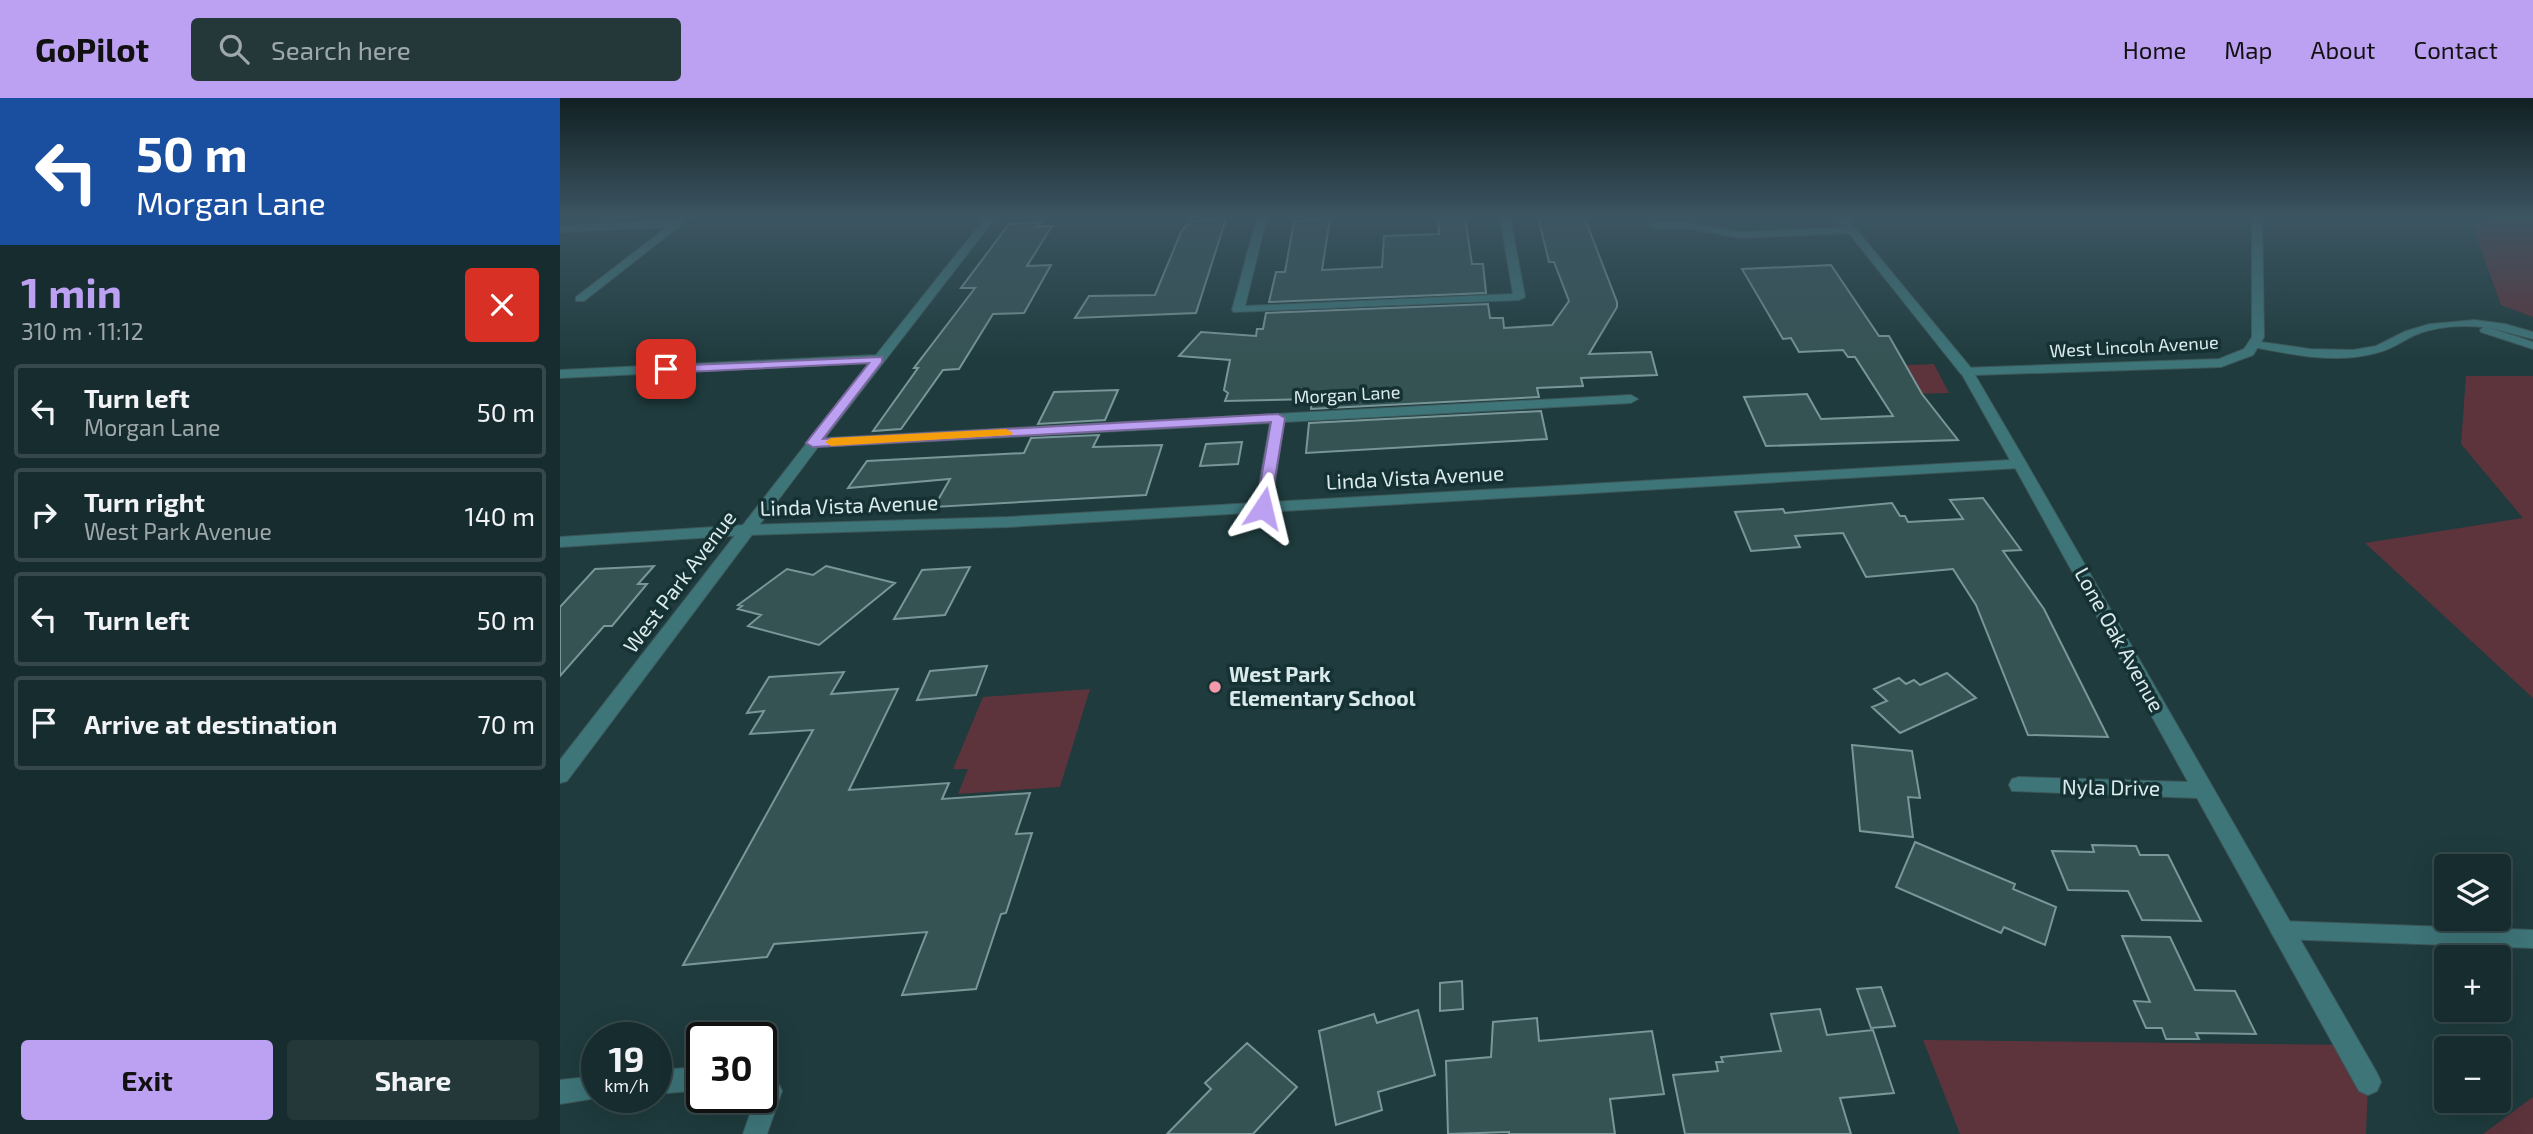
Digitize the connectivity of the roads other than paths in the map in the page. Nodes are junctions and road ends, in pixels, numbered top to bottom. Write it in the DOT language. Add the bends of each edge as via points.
graph roads {
  1 [pos="623,265"];
  2 [pos="953,265"];
  3 [pos="1250,265"];
  4 [pos="1513,265"];
  5 [pos="1881,265"];
  6 [pos="2258,265"];
  7 [pos="580,299"];
  8 [pos="2467,323"];
  9 [pos="2533,336"];
  10 [pos="2254,345"];
  11 [pos="2533,346"];
  12 [pos="878,359"];
  13 [pos="1966,371"];
  14 [pos="560,374"];
  15 [pos="1631,399"];
  16 [pos="1278,418"];
  17 [pos="813,443"];
  18 [pos="2020,464"];
  19 [pos="1263,508"];
  20 [pos="745,530"];
  21 [pos="560,542"];
  22 [pos="560,775"];
  23 [pos="2020,785"];
  24 [pos="2202,790"];
  25 [pos="2281,930"];
  26 [pos="2533,939"];
  27 [pos="2368,1082"];
  28 [pos="581,1090"];
  29 [pos="560,1092"];
  30 [pos="762,1113"];
  31 [pos="755,1134"];
  1 -- 7 [label="street"];
  2 -- 12 [label="street, West Park Avenue"];
  3 -- 4 [label="street" via="1238,310 1519,297"];
  5 -- 13 [label="street, Lone Oak Avenue"];
  6 -- 10 [label="street" via="2259,337"];
  8 -- 9 [label="lane" via="2506,327"];
  8 -- 10 [label="lane" via="2414,331 2370,352 2320,354"];
  8 -- 11 [label="lane"];
  10 -- 13 [label="street, West Lincoln Avenue" via="2249,352 2221,363"];
  12 -- 14 [label="street"];
  12 -- 17 [label="street, West Park Avenue"];
  13 -- 18 [label="street, Lone Oak Avenue"];
  15 -- 16 [label="street, Morgan Lane"];
  16 -- 17 [label="street, Morgan Lane"];
  16 -- 19 [label="street"];
  17 -- 20 [label="street, West Park Avenue"];
  18 -- 19 [label="street, Linda Vista Avenue"];
  18 -- 24 [label="street, Lone Oak Avenue"];
  19 -- 20 [label="street, Linda Vista Avenue"];
  20 -- 21 [label="street, Linda Vista Avenue"];
  20 -- 22 [label="street, West Park Avenue"];
  23 -- 24 [label="street, Nyla Drive"];
  24 -- 25 [label="street, Lone Oak Avenue"];
  25 -- 26 [label="lane"];
  25 -- 27 [label="street, Lone Oak Avenue"];
  28 -- 29 [label="lane"];
  30 -- 31 [label="lane"];
}
